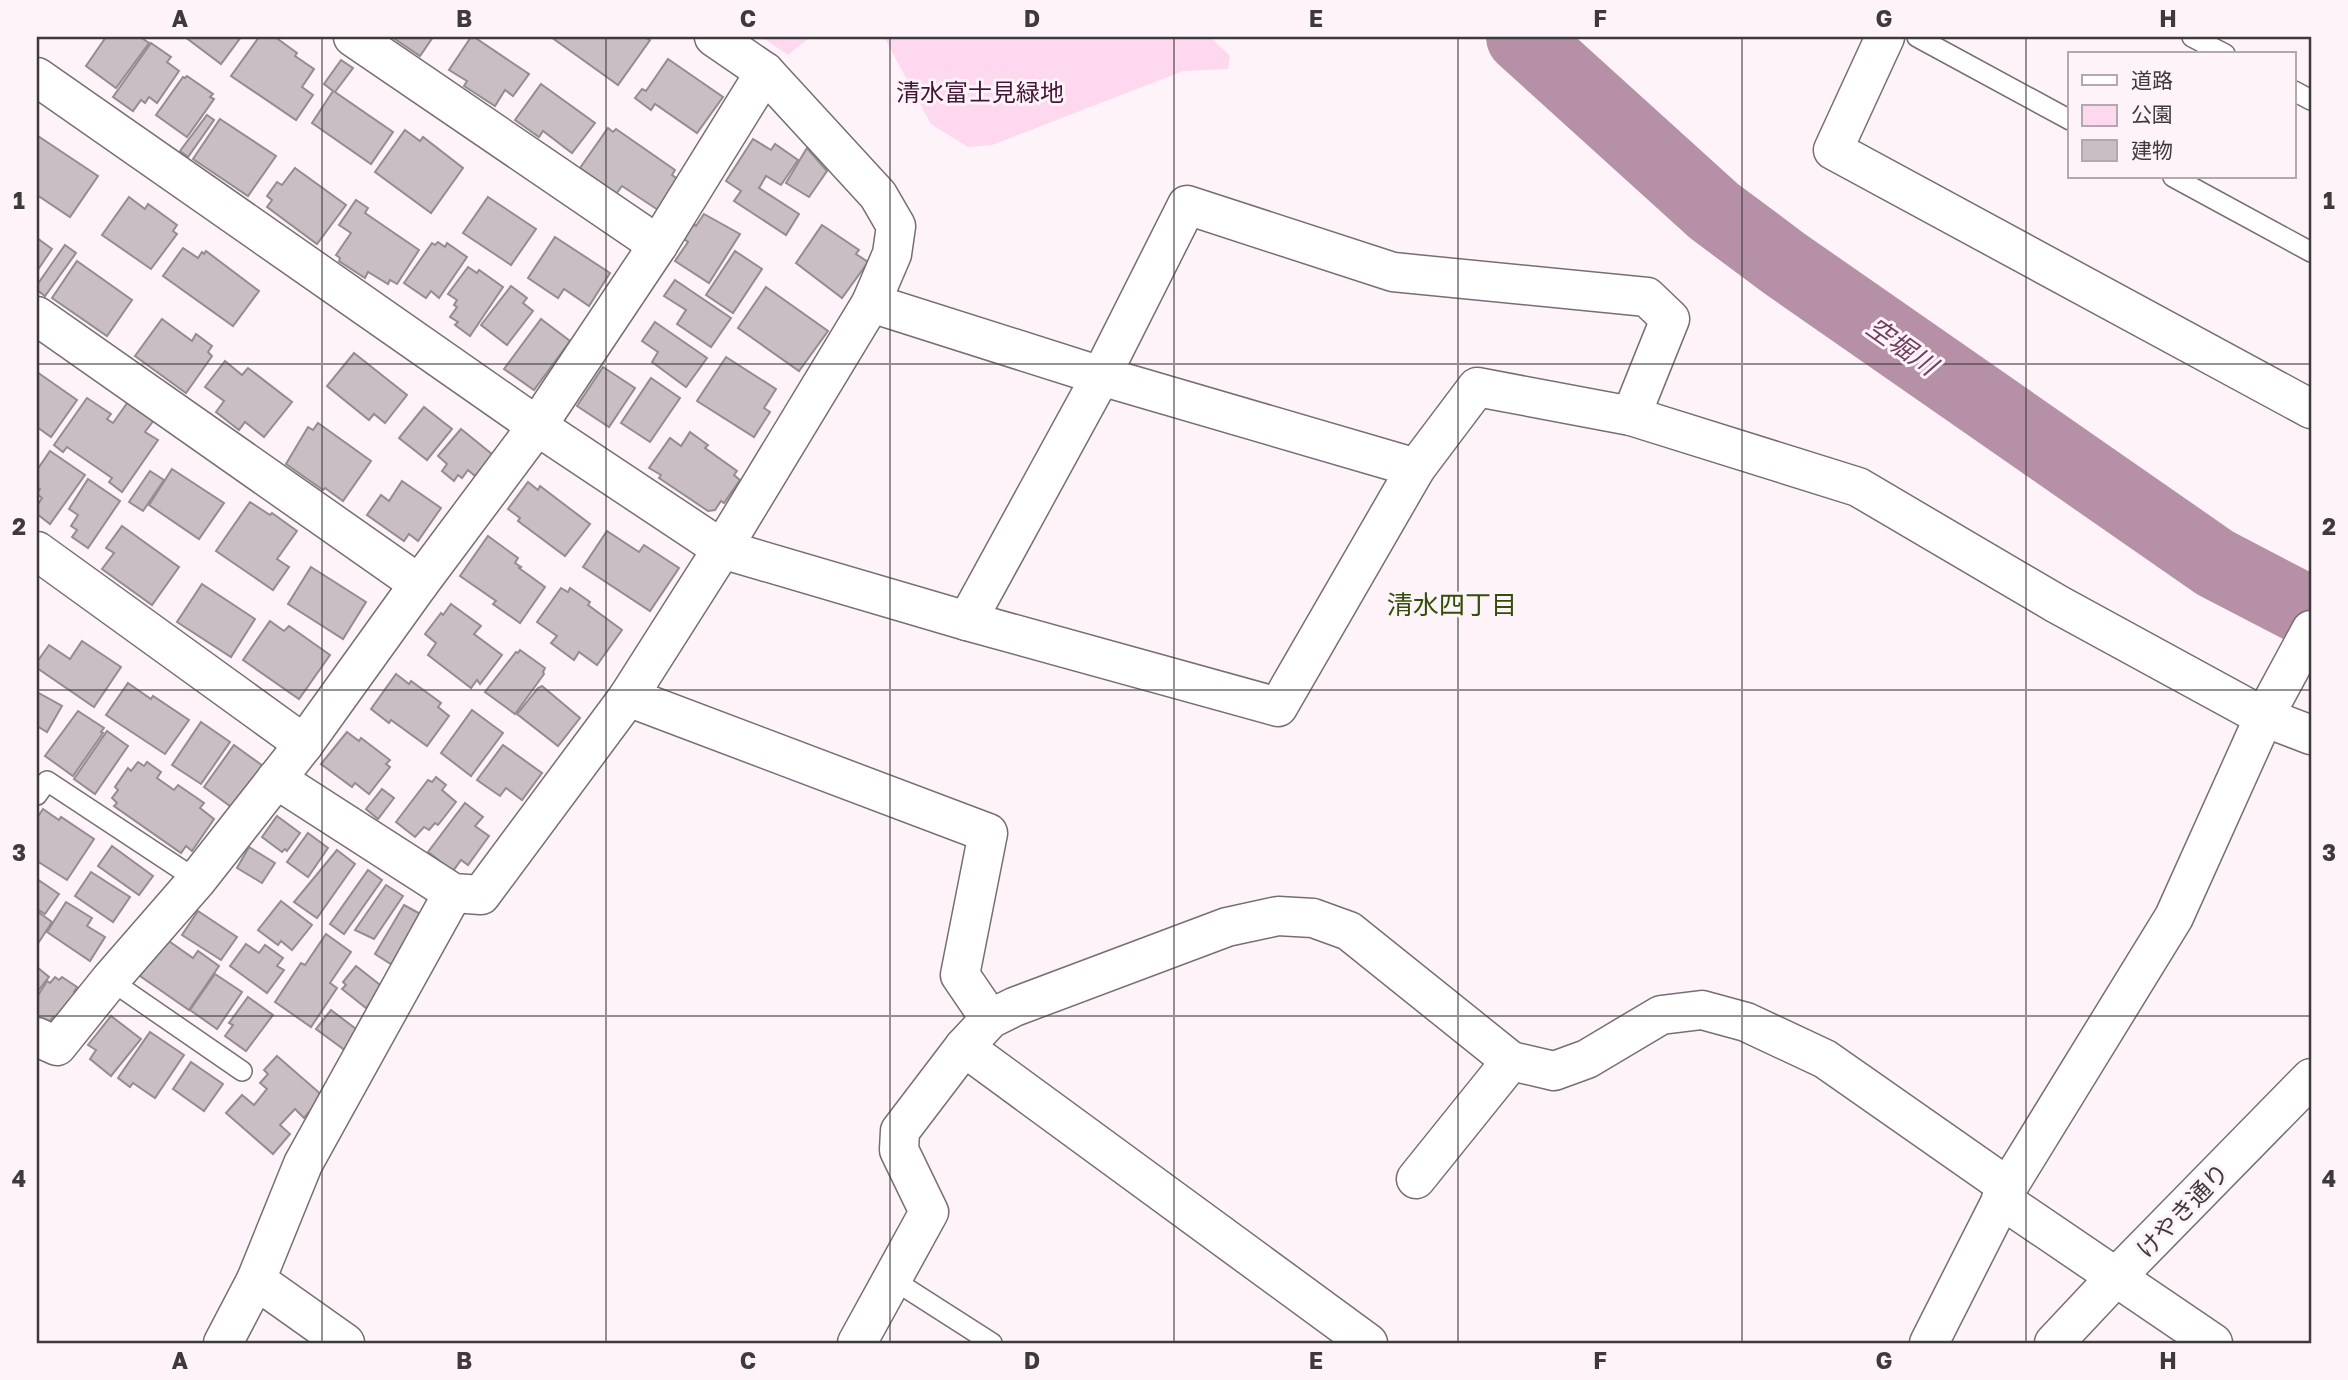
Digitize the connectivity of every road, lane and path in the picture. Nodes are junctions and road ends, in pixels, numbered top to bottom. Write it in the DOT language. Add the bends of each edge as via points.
graph roads {
  1 [pos="353,37"];
  2 [pos="714,37"];
  3 [pos="1885,37"];
  4 [pos="1917,37"];
  5 [pos="2192,37"];
  6 [pos="2221,52"];
  7 [pos="765,72"];
  8 [pos="37,77"];
  9 [pos="2068,119"];
  10 [pos="2175,178"];
  11 [pos="658,245"];
  12 [pos="2311,252"];
  13 [pos="871,303"];
  14 [pos="37,316"];
  15 [pos="1101,376"];
  16 [pos="2311,409"];
  17 [pos="1631,416"];
  18 [pos="537,426"];
  19 [pos="1416,468"];
  20 [pos="722,549"];
  21 [pos="37,551"];
  22 [pos="419,584"];
  23 [pos="967,621"];
  24 [pos="2311,630"];
  25 [pos="628,697"];
  26 [pos="2267,712"];
  27 [pos="2311,735"];
  28 [pos="304,744"];
  29 [pos="276,779"];
  30 [pos="37,795"];
  31 [pos="197,880"];
  32 [pos="453,893"];
  33 [pos="110,980"];
  34 [pos="990,1019"];
  35 [pos="37,1037"];
  36 [pos="964,1047"];
  37 [pos="1511,1061"];
  38 [pos="242,1071"];
  39 [pos="2311,1078"];
  40 [pos="1416,1179"];
  41 [pos="2004,1193"];
  42 [pos="2116,1277"];
  43 [pos="892,1279"];
  44 [pos="257,1280"];
  45 [pos="1354,1339"];
  46 [pos="223,1343"];
  47 [pos="345,1343"];
  48 [pos="857,1343"];
  49 [pos="992,1343"];
  50 [pos="1928,1343"];
  51 [pos="2054,1343"];
  52 [pos="2213,1343"];
  1 -- 11 [label="street"];
  2 -- 7 [label="street"];
  3 -- 16 [label="street" via="1833,150"];
  4 -- 9 [label="lane"];
  5 -- 6 [label="lane"];
  7 -- 11 [label="street"];
  7 -- 13 [label="street" via="878,195 896,226 892,254"];
  8 -- 18 [label="street"];
  10 -- 12 [label="lane"];
  11 -- 18 [label="street"];
  13 -- 15 [label="street"];
  13 -- 20 [label="street"];
  14 -- 22 [label="street"];
  15 -- 17 [label="street" via="1187,205 1393,272 1647,297 1670,319"];
  15 -- 19 [label="street"];
  15 -- 23 [label="street"];
  17 -- 19 [label="street" via="1477,387"];
  17 -- 26 [label="street" via="1858,487 2057,604"];
  18 -- 20 [label="street"];
  18 -- 22 [label="street"];
  19 -- 23 [label="street" via="1278,707"];
  20 -- 23 [label="street"];
  20 -- 25 [label="street"];
  21 -- 28 [label="street"];
  22 -- 28 [label="street"];
  24 -- 26 [label="street"];
  25 -- 32 [label="street" via="481,895"];
  25 -- 34 [label="street" via="988,833 960,975"];
  26 -- 27 [label="street"];
  26 -- 41 [label="street" via="2174,917"];
  28 -- 29 [label="street"];
  29 -- 31 [label="street"];
  29 -- 32 [label="street"];
  30 -- 31 [label="lane" via="47,781"];
  31 -- 33 [label="street"];
  32 -- 44 [label="street" via="303,1164"];
  33 -- 35 [label="street" via="57,1046"];
  33 -- 38 [label="lane"];
  34 -- 36 [label="street"];
  34 -- 37 [label="street" via="1227,927 1278,916 1313,918 1349,931"];
  36 -- 43 [label="street" via="900,1131 899,1150 929,1212"];
  36 -- 45 [label="street"];
  37 -- 40 [label="street"];
  37 -- 41 [label="street" via="1554,1071 1587,1059 1661,1015 1702,1010 1746,1022 1825,1059"];
  39 -- 42 [label="street, けやき通り"];
  41 -- 42 [label="street"];
  41 -- 50 [label="street"];
  42 -- 51 [label="street, けやき通り"];
  42 -- 52 [label="street"];
  43 -- 48 [label="street"];
  43 -- 49 [label="lane"];
  44 -- 46 [label="street"];
  44 -- 47 [label="street"];
}
